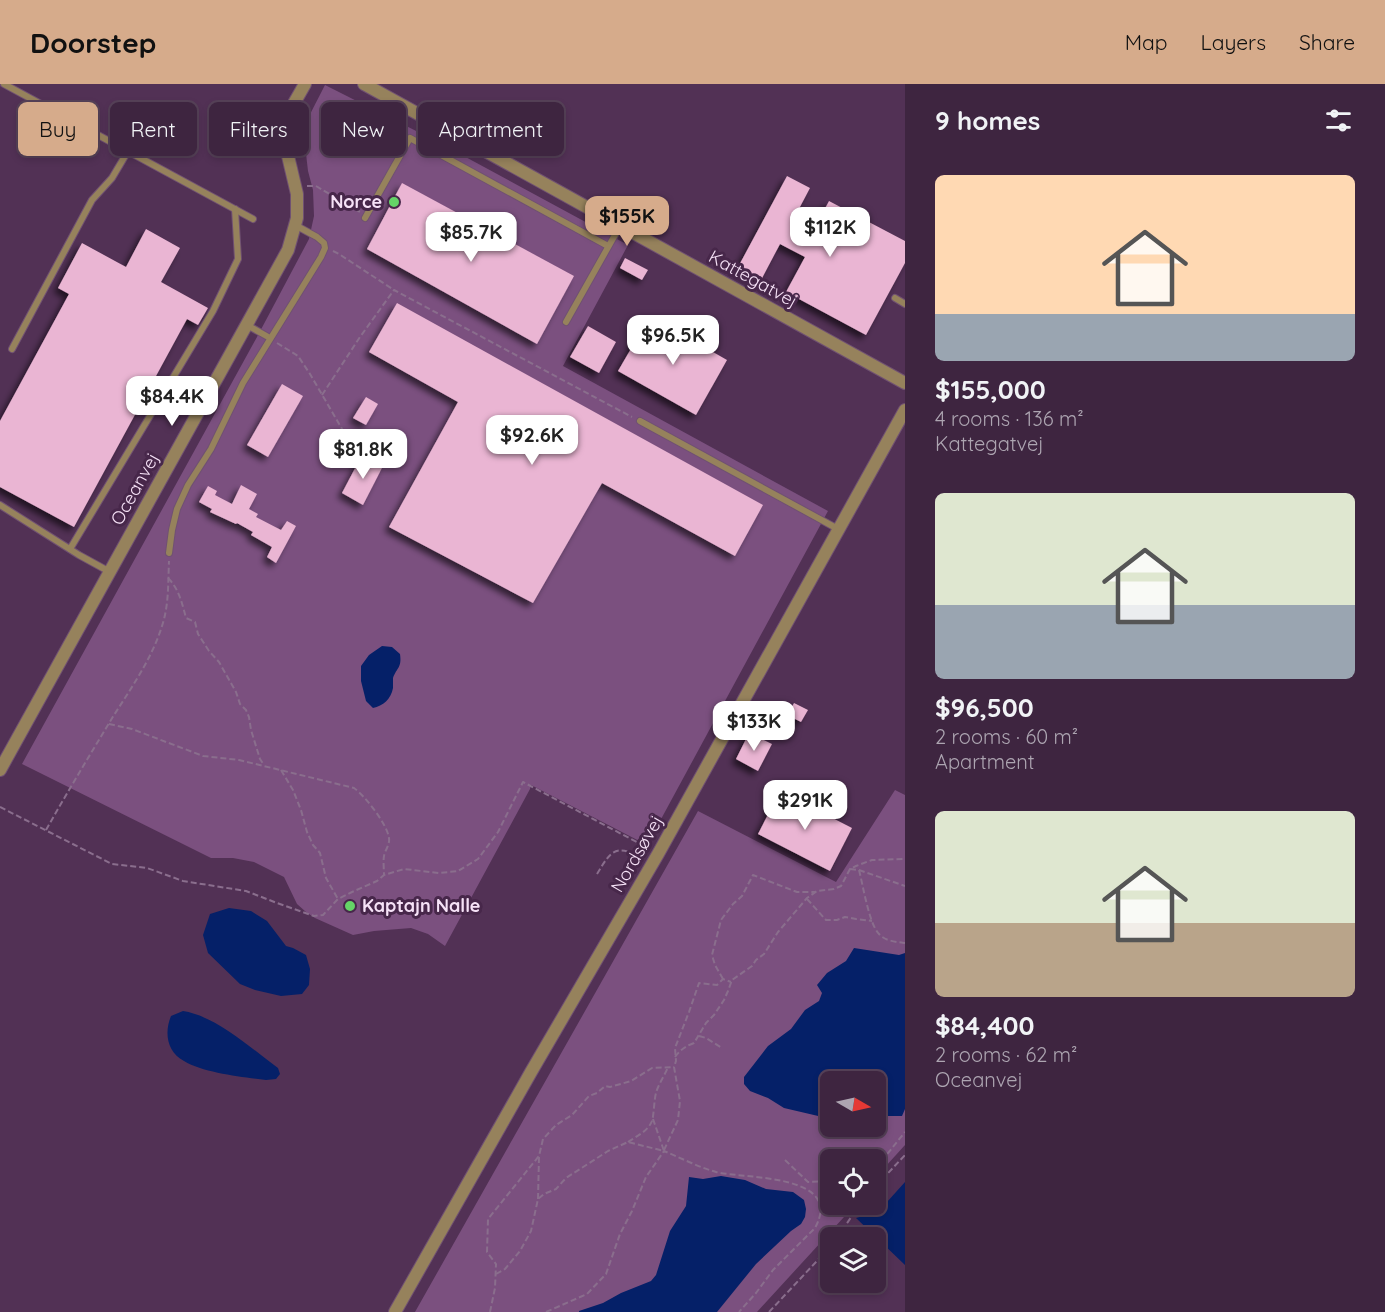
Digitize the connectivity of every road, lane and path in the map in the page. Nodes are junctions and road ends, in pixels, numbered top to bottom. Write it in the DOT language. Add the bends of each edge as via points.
graph roads {
  1 [pos="4,84"];
  2 [pos="305,84"];
  3 [pos="364,84"];
  4 [pos="110,141"];
  5 [pos="125,156"];
  6 [pos="137,156"];
  7 [pos="295,187"];
  8 [pos="235,209"];
  9 [pos="365,216"];
  10 [pos="253,219"];
  11 [pos="296,225"];
  12 [pos="620,226"];
  13 [pos="608,246"];
  14 [pos="325,248"];
  15 [pos="394,290"];
  16 [pos="895,298"];
  17 [pos="905,304"];
  18 [pos="566,322"];
  19 [pos="246,324"];
  20 [pos="270,338"];
  21 [pos="12,349"];
  22 [pos="905,383"];
  23 [pos="322,395"];
  24 [pos="905,410"];
  25 [pos="640,421"];
  26 [pos="345,434"];
  27 [pos="0,506"];
  28 [pos="838,529"];
  29 [pos="70,549"];
  30 [pos="169,554"];
  31 [pos="110,572"];
  32 [pos="168,578"];
  33 [pos="109,724"];
  34 [pos="264,765"];
  35 [pos="0,770"];
  36 [pos="281,770"];
  37 [pos="0,807"];
  38 [pos="46,830"];
  39 [pos="655,858"];
  40 [pos="905,859"];
  41 [pos="850,869"];
  42 [pos="859,870"];
  43 [pos="597,874"];
  44 [pos="384,875"];
  45 [pos="905,886"];
  46 [pos="816,892"];
  47 [pos="807,898"];
  48 [pos="338,899"];
  49 [pos="872,921"];
  50 [pos="905,943"];
  51 [pos="723,980"];
  52 [pos="731,982"];
  53 [pos="699,1036"];
  54 [pos="722,1048"];
  55 [pos="675,1057"];
  56 [pos="668,1067"];
  57 [pos="674,1067"];
  58 [pos="653,1119"];
  59 [pos="905,1132"];
  60 [pos="628,1142"];
  61 [pos="664,1150"];
  62 [pos="905,1155"];
  63 [pos="539,1156"];
  64 [pos="886,1156"];
  65 [pos="785,1160"];
  66 [pos="886,1175"];
  67 [pos="820,1181"];
  68 [pos="808,1182"];
  69 [pos="804,1187"];
  70 [pos="538,1199"];
  71 [pos="820,1258"];
  72 [pos="495,1274"];
  73 [pos="395,1312"];
  74 [pos="490,1312"];
  75 [pos="546,1312"];
  76 [pos="739,1312"];
  77 [pos="769,1312"];
  1 -- 4 [label="lane"];
  2 -- 7 [label="street, Oceanvej" via="293,105 287,129"];
  3 -- 12 [label="street, Kattegatvej"];
  5 -- 21 [label="lane" via="92,200"];
  6 -- 8 [label="lane"];
  7 -- 9 [label="path" via="316,186"];
  7 -- 11 [label="street, Oceanvej"];
  8 -- 10 [label="lane"];
  8 -- 29 [label="lane" via="238,259 213,311"];
  9 -- 13 [label="lane" via="410,138"];
  11 -- 14 [label="lane" via="317,237"];
  11 -- 19 [label="street, Oceanvej" via="288,250"];
  12 -- 13 [label="lane"];
  12 -- 22 [label="street, Kattegatvej"];
  13 -- 18 [label="lane"];
  14 -- 15 [label="path"];
  14 -- 20 [label="lane"];
  15 -- 23 [label="path"];
  15 -- 25 [label="path"];
  16 -- 17 [label="lane"];
  19 -- 20 [label="lane"];
  19 -- 31 [label="street, Oceanvej"];
  20 -- 23 [label="path" via="298,356"];
  20 -- 30 [label="lane" via="177,509"];
  23 -- 26 [label="path"];
  24 -- 28 [label="street, Nordsøvej"];
  25 -- 28 [label="lane"];
  27 -- 29 [label="lane"];
  28 -- 39 [label="street, Nordsøvej"];
  29 -- 31 [label="lane"];
  30 -- 32 [label="path"];
  31 -- 35 [label="street, Oceanvej"];
  32 -- 33 [label="path" via="163,625"];
  32 -- 34 [label="path" via="175,585 186,618 195,622 198,634 246,710"];
  33 -- 34 [label="path" via="203,756"];
  33 -- 38 [label="path"];
  34 -- 36 [label="path"];
  36 -- 44 [label="path" via="361,793 389,837"];
  36 -- 48 [label="path" via="302,810 307,832"];
  37 -- 38 [label="path"];
  38 -- 48 [label="path" via="112,864 246,891 314,916 323,915"];
  39 -- 43 [label="path" via="618,850 609,855"];
  39 -- 44 [label="path" via="523,782 498,832 478,859 458,871 404,869"];
  39 -- 73 [label="street, Nordsøvej"];
  40 -- 41 [label="path" via="872,860"];
  41 -- 42 [label="path"];
  41 -- 46 [label="path" via="841,886"];
  42 -- 45 [label="path"];
  42 -- 49 [label="path"];
  44 -- 48 [label="path"];
  46 -- 47 [label="path"];
  46 -- 51 [label="path" via="797,892 753,875 742,896 721,920 712,955"];
  47 -- 49 [label="path" via="826,920 845,917"];
  47 -- 52 [label="path" via="764,954"];
  49 -- 50 [label="path" via="879,934"];
  51 -- 52 [label="path"];
  51 -- 55 [label="path" via="717,985 699,983"];
  52 -- 53 [label="path" via="724,1000"];
  53 -- 54 [label="path"];
  53 -- 55 [label="path"];
  55 -- 57 [label="path"];
  56 -- 57 [label="path"];
  56 -- 58 [label="path" via="657,1090"];
  56 -- 63 [label="path" via="652,1068 631,1081 605,1086 589,1096 543,1139"];
  57 -- 61 [label="path" via="680,1101 678,1120"];
  58 -- 60 [label="path" via="645,1131"];
  58 -- 61 [label="path"];
  59 -- 64 [label="path"];
  60 -- 61 [label="path"];
  60 -- 70 [label="path" via="608,1151"];
  61 -- 69 [label="path" via="716,1172 768,1177"];
  61 -- 75 [label="path" via="646,1178 606,1274 587,1293"];
  62 -- 66 [label="path"];
  63 -- 70 [label="path"];
  63 -- 72 [label="path" via="488,1219 487,1252 496,1264"];
  65 -- 68 [label="path"];
  67 -- 68 [label="path"];
  68 -- 69 [label="path"];
  69 -- 76 [label="path" via="817,1198 820,1209 815,1228"];
  70 -- 72 [label="path" via="531,1231 520,1251 505,1269"];
  71 -- 77 [label="path"];
  72 -- 74 [label="path"];
}
